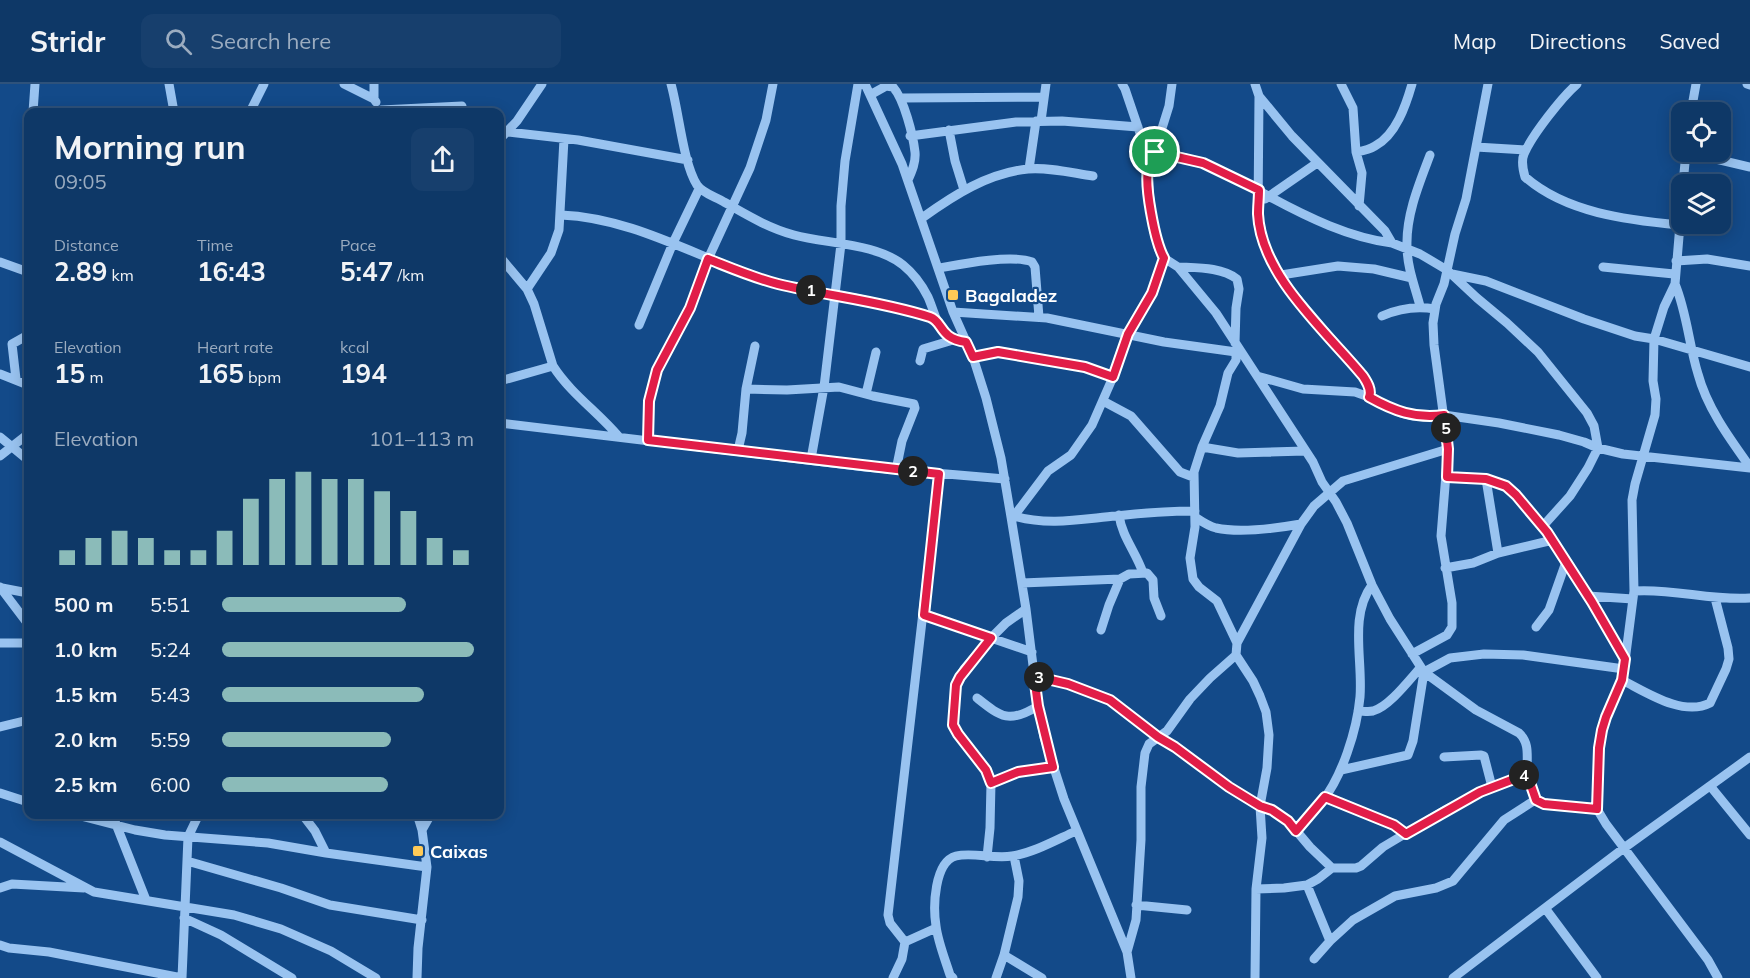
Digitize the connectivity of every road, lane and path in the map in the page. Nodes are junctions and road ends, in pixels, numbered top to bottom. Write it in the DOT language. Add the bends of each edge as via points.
graph roads {
  1 [pos="34,84"];
  2 [pos="169,84"];
  3 [pos="264,84"];
  4 [pos="344,84"];
  5 [pos="374,84"];
  6 [pos="542,84"];
  7 [pos="671,84"];
  8 [pos="773,84"];
  9 [pos="858,84"];
  10 [pos="866,84"];
  11 [pos="1046,84"];
  12 [pos="1172,84"];
  13 [pos="1255,84"];
  14 [pos="1341,84"];
  15 [pos="1412,84"];
  16 [pos="1488,84"];
  17 [pos="1577,84"];
  18 [pos="1696,84"];
  19 [pos="1126,87"];
  20 [pos="870,94"];
  21 [pos="1259,96"];
  22 [pos="1044,97"];
  23 [pos="902,98"];
  24 [pos="374,99"];
  25 [pos="1693,102"];
  26 [pos="462,106"];
  27 [pos="33,108"];
  28 [pos="173,108"];
  29 [pos="252,108"];
  30 [pos="380,108"];
  31 [pos="430,108"];
  32 [pos="1038,121"];
  33 [pos="1138,127"];
  34 [pos="950,130"];
  35 [pos="508,132"];
  36 [pos="504,136"];
  37 [pos="910,136"];
  38 [pos="564,139"];
  39 [pos="1476,147"];
  40 [pos="1526,150"];
  41 [pos="1145,152"];
  42 [pos="1155,152"];
  43 [pos="1356,152"];
  44 [pos="1430,155"];
  45 [pos="688,160"];
  46 [pos="1317,163"];
  47 [pos="1148,167"];
  48 [pos="1750,167"];
  49 [pos="1029,169"];
  50 [pos="1684,174"];
  51 [pos="1093,176"];
  52 [pos="908,180"];
  53 [pos="699,189"];
  54 [pos="964,190"];
  55 [pos="1259,190"];
  56 [pos="1269,197"];
  57 [pos="1258,204"];
  58 [pos="732,206"];
  59 [pos="1359,206"];
  60 [pos="561,215"];
  61 [pos="922,218"];
  62 [pos="1671,224"];
  63 [pos="1679,234"];
  64 [pos="673,243"];
  65 [pos="1392,243"];
  66 [pos="841,244"];
  67 [pos="1407,249"];
  68 [pos="1164,258"];
  69 [pos="708,259"];
  70 [pos="1676,261"];
  71 [pos="0,262"];
  72 [pos="504,262"];
  73 [pos="1750,266"];
  74 [pos="1178,267"];
  75 [pos="1604,267"];
  76 [pos="939,268"];
  77 [pos="24,271"];
  78 [pos="1450,272"];
  79 [pos="1674,274"];
  80 [pos="1281,275"];
  81 [pos="1412,278"];
  82 [pos="1675,285"];
  83 [pos="527,289"];
  84 [pos="834,294"];
  85 [pos="1420,306"];
  86 [pos="1435,309"];
  87 [pos="953,312"];
  88 [pos="1382,316"];
  89 [pos="1039,317"];
  90 [pos="934,319"];
  91 [pos="639,326"];
  92 [pos="1128,334"];
  93 [pos="24,337"];
  94 [pos="1654,339"];
  95 [pos="953,340"];
  96 [pos="966,342"];
  97 [pos="755,346"];
  98 [pos="1237,348"];
  99 [pos="1692,349"];
  100 [pos="876,352"];
  101 [pos="973,357"];
  102 [pos="920,361"];
  103 [pos="553,366"];
  104 [pos="1750,367"];
  105 [pos="0,374"];
  106 [pos="1257,376"];
  107 [pos="1113,377"];
  108 [pos="16,380"];
  109 [pos="504,380"];
  110 [pos="24,383"];
  111 [pos="824,387"];
  112 [pos="746,389"];
  113 [pos="866,394"];
  114 [pos="1369,397"];
  115 [pos="1103,401"];
  116 [pos="1444,415"];
  117 [pos="504,423"];
  118 [pos="0,437"];
  119 [pos="24,437"];
  120 [pos="619,437"];
  121 [pos="648,440"];
  122 [pos="10,446"];
  123 [pos="1202,447"];
  124 [pos="1598,448"];
  125 [pos="1448,449"];
  126 [pos="738,450"];
  127 [pos="1305,451"];
  128 [pos="0,456"];
  129 [pos="1644,456"];
  130 [pos="24,457"];
  131 [pos="811,459"];
  132 [pos="1750,467"];
  133 [pos="896,470"];
  134 [pos="939,474"];
  135 [pos="1193,477"];
  136 [pos="1447,477"];
  137 [pos="1005,479"];
  138 [pos="1486,479"];
  139 [pos="1330,494"];
  140 [pos="1195,514"];
  141 [pos="1119,515"];
  142 [pos="1013,517"];
  143 [pos="1301,524"];
  144 [pos="1543,526"];
  145 [pos="1553,540"];
  146 [pos="1498,554"];
  147 [pos="1566,562"];
  148 [pos="1445,568"];
  149 [pos="1143,573"];
  150 [pos="1120,579"];
  151 [pos="1022,584"];
  152 [pos="1372,585"];
  153 [pos="1,587"];
  154 [pos="24,592"];
  155 [pos="1634,595"];
  156 [pos="1588,596"];
  157 [pos="1715,598"];
  158 [pos="1750,598"];
  159 [pos="1026,609"];
  160 [pos="924,615"];
  161 [pos="1161,616"];
  162 [pos="24,619"];
  163 [pos="1536,627"];
  164 [pos="1101,630"];
  165 [pos="991,638"];
  166 [pos="0,643"];
  167 [pos="24,643"];
  168 [pos="1237,643"];
  169 [pos="1032,652"];
  170 [pos="1412,654"];
  171 [pos="1236,655"];
  172 [pos="1625,664"];
  173 [pos="1422,669"];
  174 [pos="1034,676"];
  175 [pos="1622,680"];
  176 [pos="977,698"];
  177 [pos="1038,706"];
  178 [pos="1358,711"];
  179 [pos="24,721"];
  180 [pos="0,727"];
  181 [pos="1158,737"];
  182 [pos="1444,757"];
  183 [pos="1750,757"];
  184 [pos="1053,767"];
  185 [pos="1341,770"];
  186 [pos="1527,774"];
  187 [pos="991,783"];
  188 [pos="1492,787"];
  189 [pos="1711,787"];
  190 [pos="0,793"];
  191 [pos="1325,797"];
  192 [pos="1536,800"];
  193 [pos="24,801"];
  194 [pos="1260,806"];
  195 [pos="1597,809"];
  196 [pos="113,819"];
  197 [pos="197,819"];
  198 [pos="306,819"];
  199 [pos="419,819"];
  200 [pos="428,819"];
  201 [pos="422,830"];
  202 [pos="1076,831"];
  203 [pos="1296,831"];
  204 [pos="1406,834"];
  205 [pos="1750,835"];
  206 [pos="188,837"];
  207 [pos="0,842"];
  208 [pos="1624,848"];
  209 [pos="326,853"];
  210 [pos="1014,856"];
  211 [pos="987,857"];
  212 [pos="187,861"];
  213 [pos="428,867"];
  214 [pos="1332,868"];
  215 [pos="1307,885"];
  216 [pos="0,888"];
  217 [pos="85,888"];
  218 [pos="1256,889"];
  219 [pos="146,900"];
  220 [pos="1136,904"];
  221 [pos="185,906"];
  222 [pos="1545,908"];
  223 [pos="1187,910"];
  224 [pos="184,918"];
  225 [pos="422,920"];
  226 [pos="936,928"];
  227 [pos="1330,941"];
  228 [pos="905,942"];
  229 [pos="0,945"];
  230 [pos="1127,952"];
  231 [pos="1004,956"];
  232 [pos="1314,959"];
  233 [pos="364,975"];
  234 [pos="951,977"];
  235 [pos="182,978"];
  236 [pos="292,978"];
  237 [pos="376,978"];
  238 [pos="417,978"];
  239 [pos="893,978"];
  240 [pos="996,978"];
  241 [pos="1042,978"];
  242 [pos="1131,978"];
  243 [pos="1256,978"];
  244 [pos="1453,978"];
  245 [pos="1597,978"];
  246 [pos="1718,978"];
  1 -- 27 [label="street"];
  2 -- 28 [label="street"];
  3 -- 29 [label="street"];
  4 -- 24 [label="street"];
  5 -- 24 [label="street"];
  6 -- 35 [label="street"];
  7 -- 45 [label="street"];
  8 -- 58 [label="street" via="759,143"];
  9 -- 66 [label="street" via="845,161"];
  10 -- 20 [label="street"];
  11 -- 22 [label="street"];
  12 -- 42 [label="street"];
  13 -- 21 [label="street"];
  14 -- 43 [label="street" via="1353,108"];
  15 -- 43 [label="street" via="1401,116 1385,138 1376,146"];
  16 -- 39 [label="street"];
  17 -- 40 [label="street"];
  18 -- 25 [label="street"];
  19 -- 33 [label="street"];
  20 -- 23 [label="street" via="886,86 893,87"];
  20 -- 52 [label="street"];
  21 -- 46 [label="street"];
  21 -- 55 [label="street"];
  22 -- 23 [label="street"];
  22 -- 32 [label="street"];
  23 -- 37 [label="street"];
  24 -- 30 [label="street"];
  26 -- 31 [label="street"];
  32 -- 33 [label="street"];
  32 -- 34 [label="street"];
  32 -- 49 [label="street"];
  33 -- 41 [label="street"];
  34 -- 37 [label="street"];
  34 -- 54 [label="street"];
  35 -- 36 [label="street"];
  35 -- 38 [label="street"];
  37 -- 52 [label="street" via="915,151"];
  38 -- 45 [label="street"];
  38 -- 60 [label="street"];
  39 -- 40 [label="street"];
  39 -- 78 [label="street"];
  40 -- 62 [label="street" via="1522,166 1525,177 1560,200 1619,218"];
  41 -- 42 [label="street"];
  41 -- 47 [label="street"];
  42 -- 47 [label="street"];
  42 -- 55 [label="street" via="1203,163"];
  43 -- 59 [label="street" via="1362,173"];
  44 -- 67 [label="street" via="1407,229"];
  45 -- 53 [label="street"];
  46 -- 56 [label="street"];
  46 -- 59 [label="street"];
  47 -- 68 [label="street" via="1154,232"];
  48 -- 50 [label="street" via="1686,152"];
  49 -- 51 [label="street"];
  49 -- 54 [label="street"];
  52 -- 61 [label="street"];
  53 -- 58 [label="street"];
  53 -- 64 [label="street"];
  54 -- 61 [label="street"];
  55 -- 56 [label="street"];
  55 -- 57 [label="street"];
  56 -- 57 [label="street"];
  56 -- 65 [label="street" via="1334,227"];
  57 -- 80 [label="street" via="1264,244"];
  58 -- 66 [label="street" via="793,235"];
  58 -- 69 [label="street"];
  59 -- 65 [label="street"];
  60 -- 64 [label="street" via="601,220"];
  60 -- 83 [label="street" via="551,254"];
  61 -- 76 [label="street"];
  63 -- 70 [label="street"];
  64 -- 69 [label="street"];
  64 -- 91 [label="street"];
  65 -- 67 [label="street"];
  66 -- 84 [label="street"];
  66 -- 90 [label="street" via="902,264 923,287"];
  67 -- 78 [label="street"];
  67 -- 81 [label="street"];
  68 -- 74 [label="street"];
  68 -- 92 [label="street" via="1152,293"];
  69 -- 84 [label="street" via="777,284"];
  69 -- 121 [label="street" via="690,308 657,370 649,401"];
  70 -- 73 [label="street" via="1707,259"];
  70 -- 79 [label="street"];
  71 -- 77 [label="street"];
  72 -- 83 [label="street"];
  74 -- 98 [label="street" via="1216,314"];
  74 -- 98 [label="street" via="1207,269 1237,279"];
  75 -- 79 [label="street"];
  76 -- 87 [label="street"];
  76 -- 89 [label="street" via="1001,259 1032,262"];
  78 -- 86 [label="street"];
  78 -- 94 [label="street" via="1486,281 1635,336"];
  78 -- 124 [label="street" via="1538,352 1587,413"];
  79 -- 82 [label="street"];
  80 -- 81 [label="street" via="1338,266"];
  80 -- 114 [label="street" via="1363,376"];
  81 -- 85 [label="street"];
  82 -- 94 [label="street"];
  82 -- 99 [label="street"];
  83 -- 103 [label="street"];
  84 -- 90 [label="street"];
  84 -- 111 [label="street"];
  85 -- 86 [label="street"];
  85 -- 88 [label="street"];
  86 -- 116 [label="street" via="1434,345"];
  87 -- 89 [label="street"];
  87 -- 96 [label="street"];
  89 -- 92 [label="street"];
  90 -- 95 [label="street"];
  92 -- 98 [label="street" via="1164,342"];
  92 -- 107 [label="street"];
  93 -- 108 [label="street" via="12,344"];
  94 -- 99 [label="street"];
  94 -- 129 [label="street" via="1656,414"];
  95 -- 96 [label="street"];
  95 -- 102 [label="street" via="923,349"];
  96 -- 101 [label="street"];
  97 -- 112 [label="street"];
  98 -- 106 [label="street"];
  98 -- 123 [label="street" via="1220,406"];
  99 -- 104 [label="street"];
  99 -- 132 [label="street" via="1709,402"];
  100 -- 113 [label="street"];
  101 -- 107 [label="street" via="998,352 1085,367"];
  101 -- 137 [label="street"];
  103 -- 109 [label="street"];
  103 -- 120 [label="street" via="566,386"];
  105 -- 108 [label="street"];
  106 -- 114 [label="street" via="1303,389"];
  106 -- 127 [label="street"];
  107 -- 115 [label="street"];
  108 -- 110 [label="street"];
  111 -- 112 [label="street"];
  111 -- 113 [label="street" via="849,388"];
  111 -- 131 [label="street"];
  112 -- 126 [label="street"];
  113 -- 133 [label="street" via="914,404"];
  114 -- 116 [label="street" via="1401,413"];
  115 -- 135 [label="street" via="1131,416 1180,471"];
  115 -- 142 [label="street" via="1083,440 1071,455 1048,471"];
  116 -- 124 [label="street" via="1512,425"];
  116 -- 125 [label="street"];
  117 -- 120 [label="street"];
  118 -- 122 [label="street"];
  119 -- 122 [label="street"];
  120 -- 121 [label="street"];
  121 -- 126 [label="street"];
  122 -- 128 [label="street"];
  122 -- 130 [label="street"];
  123 -- 127 [label="street" via="1238,453"];
  123 -- 135 [label="street"];
  124 -- 129 [label="street"];
  124 -- 144 [label="street" via="1570,496"];
  125 -- 136 [label="street"];
  125 -- 139 [label="street" via="1343,481"];
  126 -- 131 [label="street"];
  127 -- 139 [label="street"];
  129 -- 132 [label="street"];
  129 -- 155 [label="street" via="1632,500"];
  131 -- 133 [label="street"];
  133 -- 134 [label="street"];
  134 -- 137 [label="street"];
  134 -- 160 [label="street"];
  135 -- 140 [label="street"];
  136 -- 138 [label="street"];
  136 -- 148 [label="street" via="1441,536"];
  137 -- 142 [label="street"];
  138 -- 144 [label="street" via="1510,489"];
  138 -- 146 [label="street"];
  139 -- 143 [label="street" via="1314,506"];
  139 -- 152 [label="street" via="1347,523"];
  140 -- 141 [label="street"];
  140 -- 143 [label="street" via="1209,526 1221,529"];
  140 -- 168 [label="street" via="1190,558 1193,579 1217,600"];
  141 -- 142 [label="street" via="1063,522"];
  141 -- 149 [label="street" via="1120,527"];
  142 -- 151 [label="street"];
  143 -- 168 [label="street"];
  144 -- 145 [label="street"];
  145 -- 146 [label="street"];
  145 -- 147 [label="street"];
  146 -- 148 [label="street"];
  147 -- 156 [label="street"];
  147 -- 163 [label="street" via="1549,610"];
  148 -- 170 [label="street" via="1452,603 1451,631"];
  149 -- 150 [label="street"];
  149 -- 161 [label="street" via="1153,580"];
  150 -- 151 [label="street"];
  150 -- 164 [label="street"];
  151 -- 159 [label="street"];
  152 -- 170 [label="street"];
  152 -- 178 [label="street" via="1364,595 1359,617"];
  153 -- 154 [label="street"];
  153 -- 162 [label="street"];
  155 -- 156 [label="street"];
  155 -- 157 [label="street" via="1672,591"];
  155 -- 172 [label="street"];
  156 -- 172 [label="street"];
  157 -- 158 [label="street"];
  157 -- 175 [label="street" via="1729,659 1710,703 1681,705"];
  159 -- 165 [label="street"];
  159 -- 169 [label="street"];
  160 -- 165 [label="street"];
  160 -- 228 [label="street" via="888,915"];
  165 -- 169 [label="street"];
  165 -- 187 [label="street" via="956,685 953,725"];
  166 -- 167 [label="street"];
  168 -- 171 [label="street"];
  169 -- 174 [label="street"];
  170 -- 173 [label="street"];
  171 -- 181 [label="street" via="1190,699 1175,722"];
  171 -- 194 [label="street" via="1254,681 1266,712 1269,753"];
  172 -- 173 [label="street" via="1484,654 1450,658"];
  172 -- 175 [label="street"];
  173 -- 178 [label="street" via="1380,708"];
  173 -- 185 [label="street" via="1408,755"];
  173 -- 186 [label="street" via="1476,710 1525,738"];
  174 -- 177 [label="street"];
  174 -- 181 [label="street" via="1110,700"];
  175 -- 195 [label="street" via="1602,730"];
  176 -- 177 [label="street" via="1007,717"];
  177 -- 184 [label="street"];
  178 -- 185 [label="street"];
  179 -- 180 [label="street"];
  181 -- 194 [label="street"];
  181 -- 220 [label="street" via="1149,744 1143,765"];
  182 -- 188 [label="street" via="1484,756"];
  183 -- 189 [label="street"];
  184 -- 187 [label="street" via="1018,772"];
  184 -- 202 [label="street"];
  185 -- 191 [label="street"];
  186 -- 188 [label="street"];
  186 -- 192 [label="street"];
  187 -- 211 [label="street"];
  188 -- 204 [label="street"];
  189 -- 205 [label="street"];
  189 -- 208 [label="street"];
  190 -- 193 [label="street"];
  191 -- 203 [label="street"];
  191 -- 204 [label="street" via="1394,825"];
  192 -- 195 [label="street"];
  192 -- 227 [label="street" via="1499,825 1453,881 1395,896 1353,920"];
  194 -- 203 [label="street" via="1288,821"];
  194 -- 218 [label="street" via="1262,838"];
  195 -- 208 [label="street"];
  196 -- 206 [label="street" via="135,830"];
  196 -- 219 [label="street"];
  197 -- 206 [label="street"];
  198 -- 209 [label="street"];
  199 -- 201 [label="street"];
  200 -- 201 [label="street"];
  201 -- 213 [label="street"];
  202 -- 210 [label="street"];
  202 -- 230 [label="street"];
  203 -- 214 [label="street"];
  204 -- 214 [label="street" via="1361,866"];
  206 -- 209 [label="street" via="268,843"];
  206 -- 212 [label="street"];
  207 -- 217 [label="street"];
  208 -- 222 [label="street"];
  208 -- 246 [label="street"];
  209 -- 213 [label="street"];
  210 -- 211 [label="street"];
  210 -- 231 [label="street" via="1018,897"];
  211 -- 226 [label="street" via="961,855 943,864 935,904"];
  212 -- 221 [label="street"];
  212 -- 225 [label="street" via="330,905"];
  213 -- 225 [label="street"];
  214 -- 215 [label="street"];
  215 -- 218 [label="street"];
  215 -- 227 [label="street"];
  216 -- 217 [label="street" via="12,884"];
  217 -- 219 [label="street"];
  218 -- 243 [label="street"];
  219 -- 221 [label="street"];
  220 -- 223 [label="street"];
  220 -- 230 [label="street"];
  221 -- 224 [label="street"];
  221 -- 233 [label="street" via="281,929 331,951"];
  222 -- 244 [label="street"];
  222 -- 245 [label="street"];
  224 -- 235 [label="street"];
  224 -- 236 [label="street" via="221,935"];
  225 -- 238 [label="street"];
  226 -- 228 [label="street"];
  226 -- 234 [label="street"];
  227 -- 232 [label="street"];
  228 -- 239 [label="street"];
  229 -- 235 [label="street"];
  230 -- 242 [label="street"];
  231 -- 240 [label="street"];
  231 -- 241 [label="street"];
  233 -- 237 [label="street"];
}
